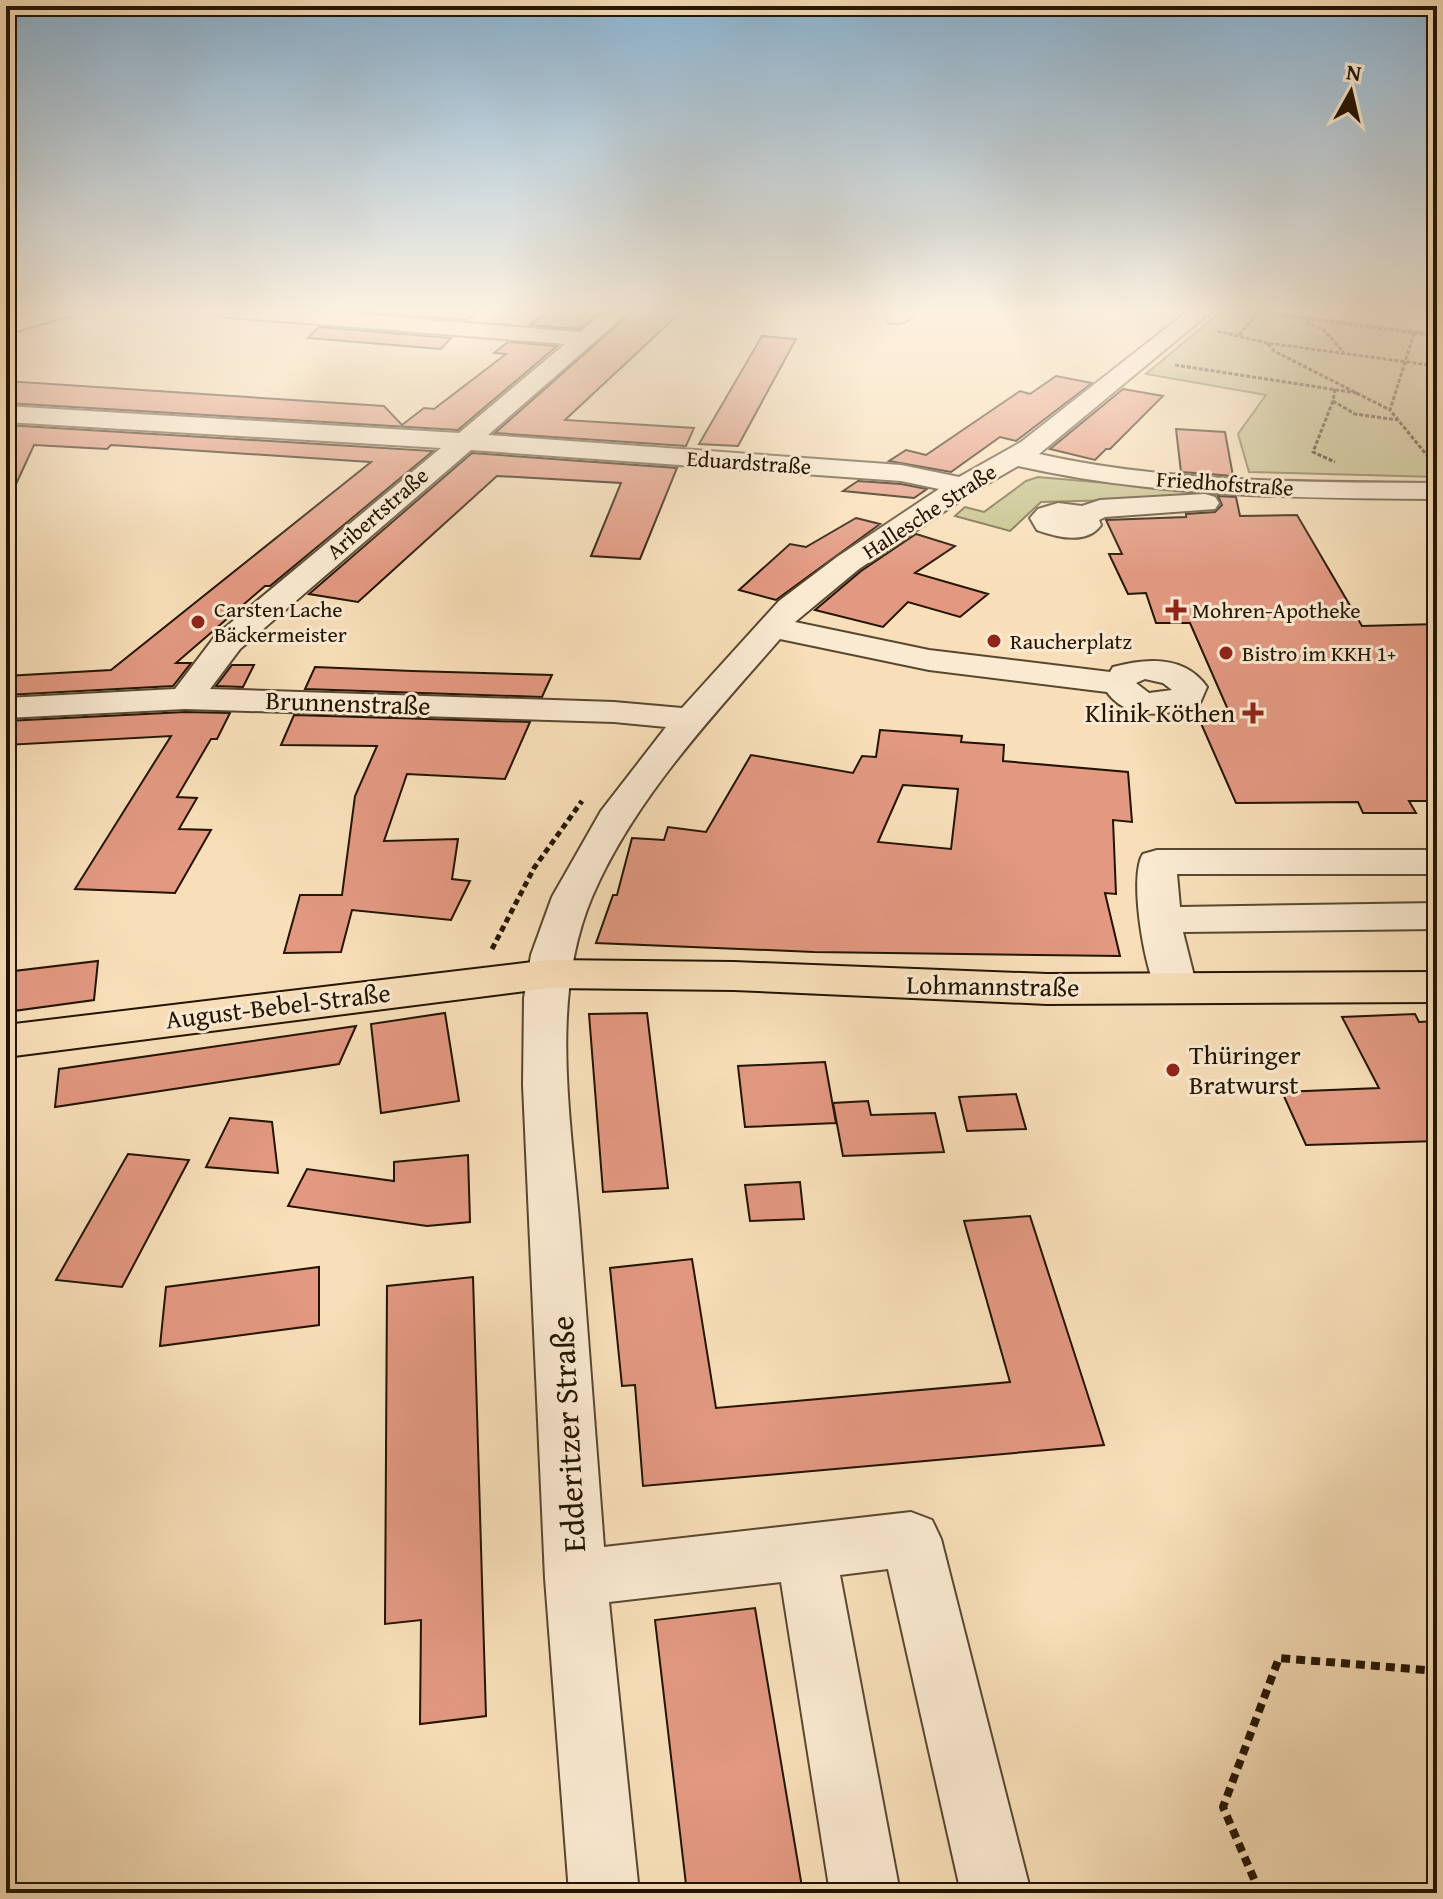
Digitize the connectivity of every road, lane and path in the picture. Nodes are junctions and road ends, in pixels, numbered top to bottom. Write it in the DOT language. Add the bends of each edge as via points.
graph roads {
  1 [pos="512,399"];
  2 [pos="1097,399"];
  3 [pos="1368,399"];
  4 [pos="1393,399"];
  5 [pos="1333,401"];
  6 [pos="1390,410"];
  7 [pos="6,414"];
  8 [pos="1398,420"];
  9 [pos="461,441"];
  10 [pos="1015,457"];
  11 [pos="1342,464"];
  12 [pos="1437,469"];
  13 [pos="1429,480"];
  14 [pos="1202,482"];
  15 [pos="963,486"];
  16 [pos="1084,516"];
  17 [pos="771,627"];
  18 [pos="1119,683"];
  19 [pos="185,699"];
  20 [pos="6,708"];
  21 [pos="691,719"];
  22 [pos="1437,862"];
  23 [pos="1437,916"];
  24 [pos="1160,920"];
  25 [pos="549,974"];
  26 [pos="1437,987"];
  27 [pos="1175,988"];
  28 [pos="6,1041"];
  29 [pos="806,1552"];
  30 [pos="576,1578"];
  31 [pos="1437,1671"];
  32 [pos="604,1893"];
  33 [pos="865,1893"];
  34 [pos="996,1893"];
  35 [pos="1260,1893"];
  1 -- 9 [label="street, Aribertstraße"];
  2 -- 10 [label="street, Hallesche Straße"];
  3 -- 6 [label="path"];
  4 -- 6 [label="path"];
  5 -- 8 [label="path" via="1346,413"];
  5 -- 11 [label="path" via="1313,452"];
  6 -- 8 [label="path"];
  7 -- 9 [label="street, Eduardstraße"];
  8 -- 12 [label="path"];
  9 -- 15 [label="street, Eduardstraße" via="901,473"];
  9 -- 19 [label="street, Aribertstraße" via="228,642"];
  10 -- 14 [label="street, Friedhofstraße" via="1087,472"];
  10 -- 15 [label="street, Hallesche Straße"];
  12 -- 13 [label="path"];
  13 -- 14 [label="street, Friedhofstraße"];
  14 -- 16 [label="street" via="1205,505 1100,509"];
  15 -- 17 [label="street, Hallesche Straße" via="821,582"];
  17 -- 18 [label="street" via="929,660"];
  17 -- 21 [label="street, Hallesche Straße"];
  19 -- 20 [label="street, Brunnenstraße"];
  19 -- 21 [label="street, Brunnenstraße"];
  21 -- 25 [label="street, Hallesche Straße" via="620,811 572,897"];
  22 -- 24 [label="street" via="1157,862"];
  23 -- 24 [label="street"];
  24 -- 27 [label="street"];
  25 -- 27 [label="main road, Lohmannstraße" via="982,988"];
  25 -- 28 [label="main road, August-Bebel-Straße"];
  25 -- 30 [label="street, Edderitzer Straße" via="546,1085"];
  26 -- 27 [label="main road, Lohmannstraße"];
  29 -- 30 [label="street"];
  29 -- 33 [label="street"];
  29 -- 34 [label="street" via="911,1539"];
  30 -- 32 [label="street, Edderitzer Straße"];
  31 -- 35 [label="path" via="1279,1658 1223,1807"];
}
